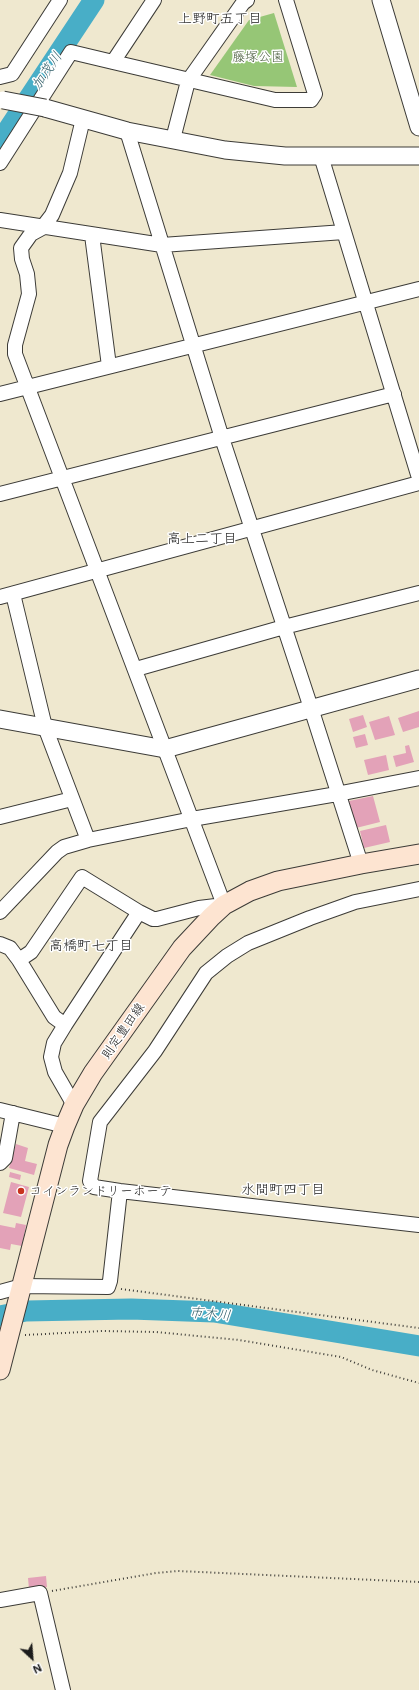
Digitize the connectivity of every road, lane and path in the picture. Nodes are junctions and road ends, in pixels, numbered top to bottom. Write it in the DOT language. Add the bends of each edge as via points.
graph roads {
  1 [pos="60,0"];
  2 [pos="154,0"];
  3 [pos="247,0"];
  4 [pos="286,0"];
  5 [pos="381,0"];
  6 [pos="113,62"];
  7 [pos="0,77"];
  8 [pos="188,81"];
  9 [pos="2,99"];
  10 [pos="83,119"];
  11 [pos="419,127"];
  12 [pos="127,131"];
  13 [pos="173,139"];
  14 [pos="321,156"];
  15 [pos="419,156"];
  16 [pos="0,163"];
  17 [pos="0,220"];
  18 [pos="42,228"];
  19 [pos="344,232"];
  20 [pos="92,235"];
  21 [pos="162,245"];
  22 [pos="419,289"];
  23 [pos="366,302"];
  24 [pos="194,346"];
  25 [pos="109,366"];
  26 [pos="28,387"];
  27 [pos="0,394"];
  28 [pos="394,394"];
  29 [pos="222,438"];
  30 [pos="62,477"];
  31 [pos="419,478"];
  32 [pos="419,483"];
  33 [pos="0,494"];
  34 [pos="252,529"];
  35 [pos="98,570"];
  36 [pos="419,593"];
  37 [pos="6,596"];
  38 [pos="284,627"];
  39 [pos="136,669"];
  40 [pos="419,679"];
  41 [pos="311,708"];
  42 [pos="0,719"];
  43 [pos="45,727"];
  44 [pos="165,749"];
  45 [pos="419,778"];
  46 [pos="337,794"];
  47 [pos="72,799"];
  48 [pos="0,817"];
  49 [pos="192,819"];
  50 [pos="88,840"];
  51 [pos="419,854"];
  52 [pos="360,864"];
  53 [pos="419,889"];
  54 [pos="224,905"];
  55 [pos="0,912"];
  56 [pos="139,912"];
  57 [pos="0,944"];
  58 [pos="19,960"];
  59 [pos="65,1025"];
  60 [pos="74,1105"];
  61 [pos="6,1112"];
  62 [pos="65,1126"];
  63 [pos="0,1163"];
  64 [pos="120,1191"];
  65 [pos="419,1225"];
  66 [pos="22,1286"];
  67 [pos="108,1287"];
  68 [pos="0,1292"];
  69 [pos="419,1328"];
  70 [pos="4,1336"];
  71 [pos="0,1370"];
  72 [pos="419,1383"];
  73 [pos="419,1582"];
  74 [pos="40,1593"];
  75 [pos="0,1600"];
  76 [pos="63,1690"];
  1 -- 7 [label="street" via="12,74"];
  2 -- 6 [label="street"];
  3 -- 8 [label="street"];
  4 -- 8 [label="street" via="315,94 311,100 274,100"];
  5 -- 11 [label="street"];
  6 -- 8 [label="street"];
  6 -- 16 [label="street" via="71,52"];
  8 -- 13 [label="street"];
  9 -- 10 [label="street, bridge"];
  10 -- 12 [label="street"];
  10 -- 18 [label="street" via="70,173 52,215"];
  12 -- 13 [label="street"];
  12 -- 21 [label="street"];
  13 -- 14 [label="street" via="225,150 285,156"];
  14 -- 15 [label="street"];
  14 -- 19 [label="street"];
  17 -- 18 [label="street"];
  18 -- 20 [label="street"];
  18 -- 26 [label="street" via="31,234 21,248 29,294 15,345 15,354"];
  19 -- 21 [label="street"];
  19 -- 23 [label="street"];
  20 -- 21 [label="street"];
  20 -- 25 [label="street"];
  21 -- 24 [label="street"];
  22 -- 23 [label="street"];
  23 -- 24 [label="street"];
  23 -- 28 [label="street"];
  24 -- 25 [label="street"];
  24 -- 29 [label="street"];
  25 -- 26 [label="street"];
  26 -- 27 [label="street"];
  26 -- 30 [label="street"];
  28 -- 29 [label="street"];
  28 -- 31 [label="street"];
  29 -- 30 [label="street"];
  29 -- 34 [label="street"];
  30 -- 33 [label="street"];
  30 -- 35 [label="street"];
  32 -- 34 [label="street"];
  34 -- 35 [label="street"];
  34 -- 38 [label="street"];
  35 -- 37 [label="street"];
  35 -- 39 [label="street"];
  36 -- 38 [label="street"];
  37 -- 43 [label="street"];
  38 -- 39 [label="street"];
  38 -- 41 [label="street"];
  39 -- 44 [label="street"];
  40 -- 41 [label="street"];
  41 -- 44 [label="street"];
  41 -- 46 [label="street"];
  42 -- 43 [label="street"];
  43 -- 44 [label="street"];
  43 -- 47 [label="street"];
  44 -- 49 [label="street"];
  45 -- 46 [label="street"];
  46 -- 49 [label="street"];
  46 -- 52 [label="street"];
  47 -- 48 [label="street"];
  47 -- 50 [label="street"];
  49 -- 50 [label="street"];
  49 -- 54 [label="street"];
  50 -- 55 [label="street" via="64,847 57,852"];
  51 -- 52 [label="main road, 則定豊田線"];
  52 -- 54 [label="main road, 則定豊田線" via="278,881 250,891"];
  53 -- 64 [label="street" via="355,902 310,918 248,943 206,973 155,1051 100,1122 90,1180 94,1187"];
  54 -- 56 [label="street" via="199,908 157,920"];
  54 -- 60 [label="main road, 則定豊田線" via="182,948 112,1045"];
  56 -- 58 [label="street" via="82,877 31,952"];
  56 -- 59 [label="street"];
  57 -- 58 [label="street" via="10,948"];
  58 -- 59 [label="street" via="54,1017"];
  59 -- 60 [label="street" via="54,1043 51,1057 55,1072"];
  60 -- 62 [label="main road, 則定豊田線"];
  61 -- 62 [label="street"];
  61 -- 63 [label="street" via="5,1158"];
  62 -- 66 [label="main road, 則定豊田線"];
  64 -- 65 [label="street"];
  64 -- 67 [label="street"];
  66 -- 67 [label="street"];
  66 -- 68 [label="street"];
  66 -- 70 [label="main road, 則定豊田線"];
  67 -- 69 [label="path"];
  70 -- 71 [label="main road, 則定豊田線"];
  70 -- 72 [label="path" via="103,1331 156,1332 239,1340 340,1356 372,1370"];
  73 -- 74 [label="path" via="178,1571"];
  74 -- 75 [label="street"];
  74 -- 76 [label="street"];
}
